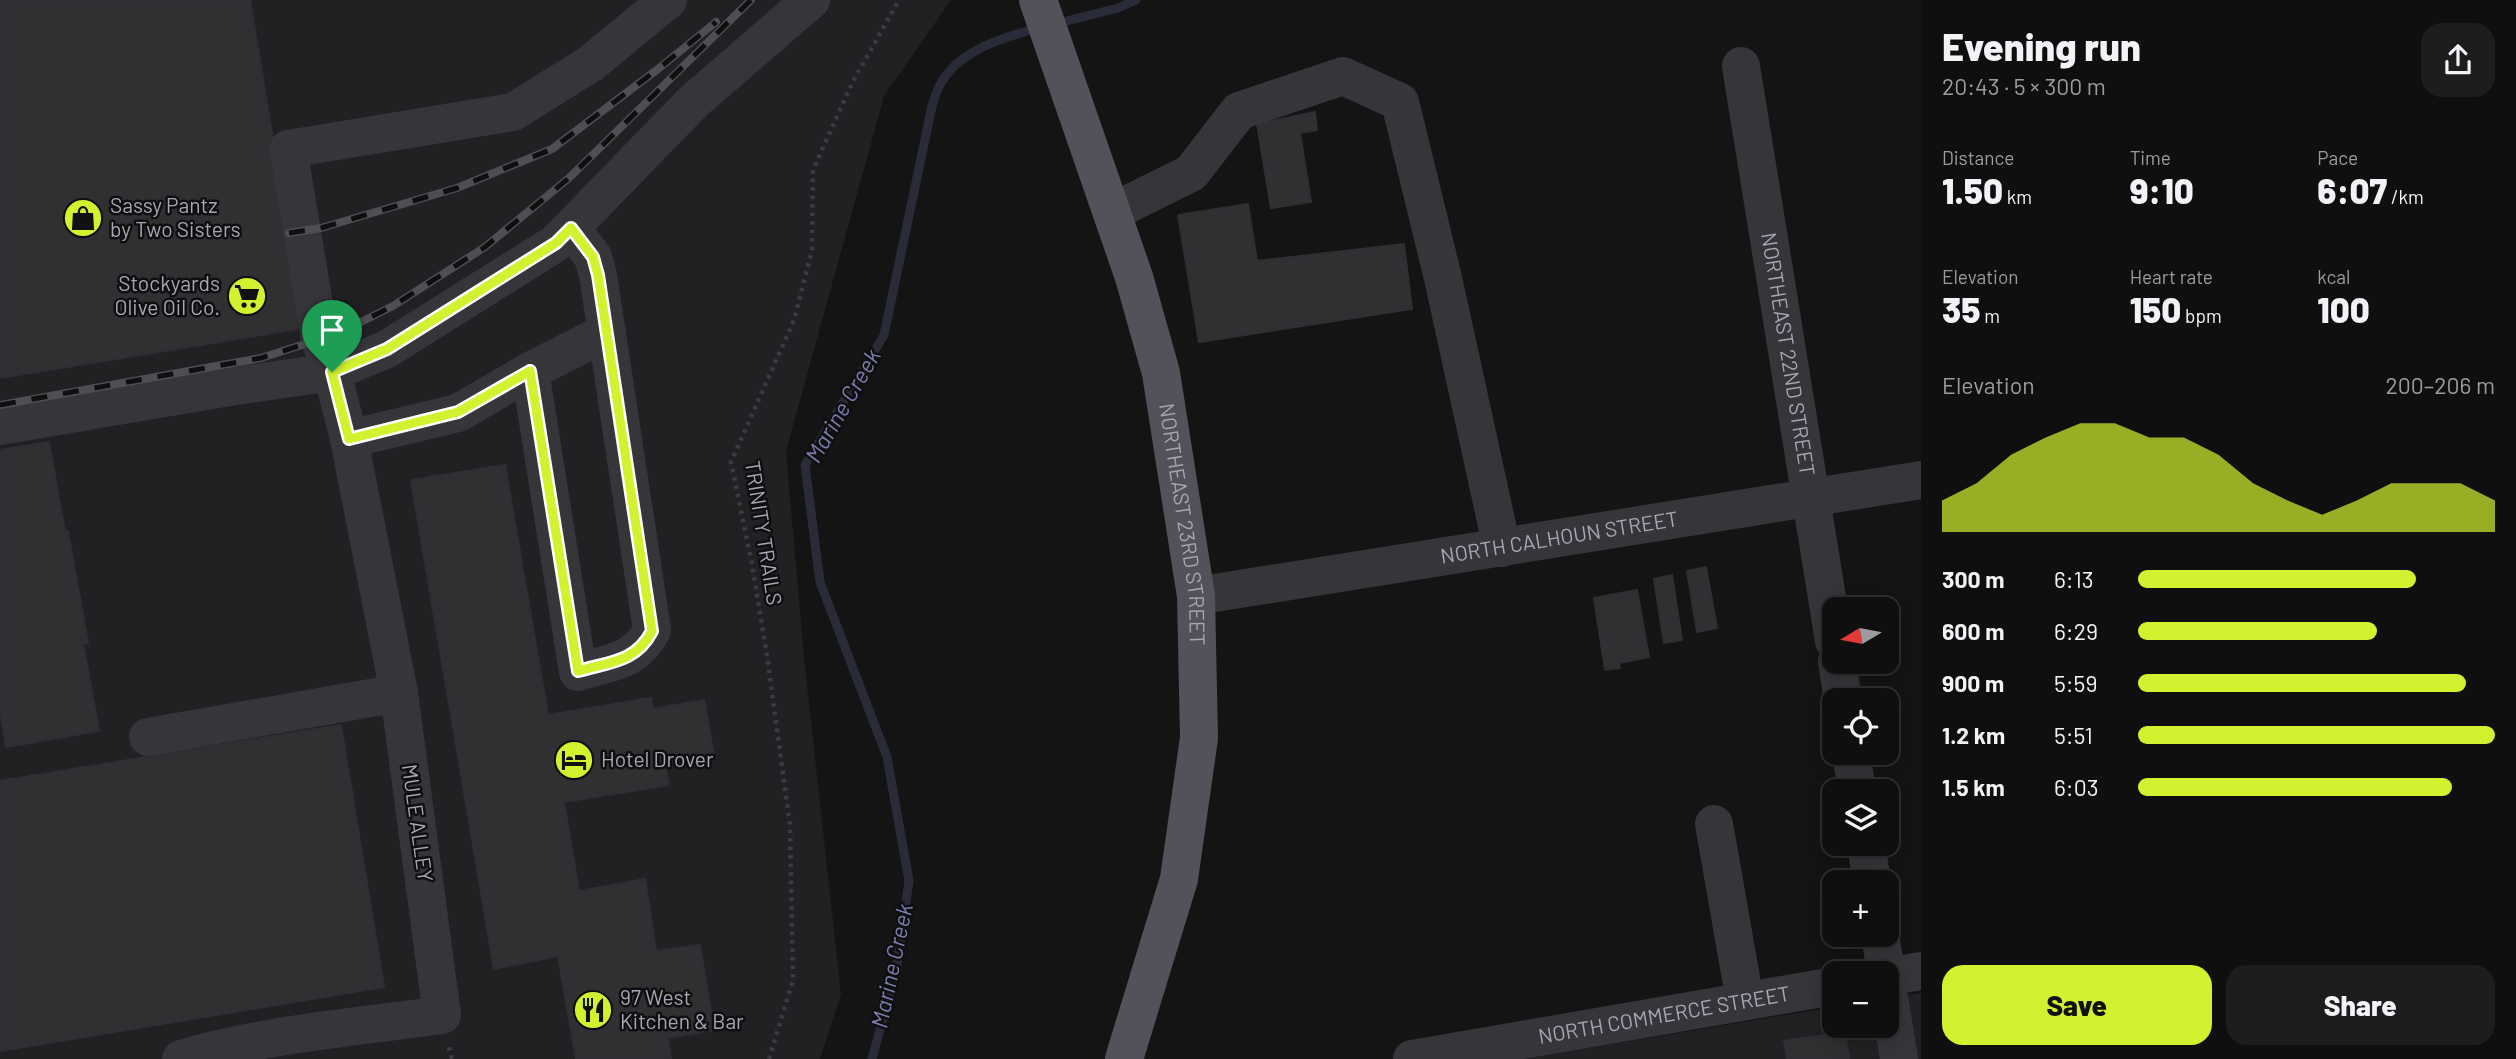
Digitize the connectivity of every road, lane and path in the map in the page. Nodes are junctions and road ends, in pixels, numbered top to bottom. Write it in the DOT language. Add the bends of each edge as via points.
graph roads {
  1 [pos="668,0"];
  2 [pos="811,0"];
  3 [pos="899,0"];
  4 [pos="1038,0"];
  5 [pos="1741,66"];
  6 [pos="1106,196"];
  7 [pos="571,228"];
  8 [pos="607,332"];
  9 [pos="530,371"];
  10 [pos="332,372"];
  11 [pos="0,426"];
  12 [pos="349,439"];
  13 [pos="1921,480"];
  14 [pos="1812,499"];
  15 [pos="1502,548"];
  16 [pos="1196,596"];
  17 [pos="1827,597"];
  18 [pos="399,693"];
  19 [pos="148,737"];
  20 [pos="1714,824"];
  21 [pos="1921,971"];
  22 [pos="1899,974"];
  23 [pos="1822,988"];
  24 [pos="1745,1002"];
  25 [pos="1896,1038"];
  26 [pos="181,1059"];
  27 [pos="769,1059"];
  28 [pos="1124,1059"];
  29 [pos="1412,1059"];
  30 [pos="1899,1059"];
  1 -- 10 [label="street, MULE ALLEY" via="590,64 513,112 288,149 320,340"];
  2 -- 7 [label="street" via="693,102"];
  3 -- 27 [label="path, TRINITY TRAILS" via="852,83 813,170 812,250 794,320 731,461 765,643 790,825 793,980"];
  4 -- 6 [label="main road, NORTHEAST 23RD STREET"];
  5 -- 14 [label="street, NORTHEAST 22ND STREET"];
  6 -- 15 [label="street" via="1191,173 1239,111 1343,76 1400,102"];
  6 -- 16 [label="main road, NORTHEAST 23RD STREET" via="1161,373"];
  7 -- 8 [label="street" via="593,257"];
  7 -- 10 [label="street" via="556,243 387,349"];
  8 -- 9 [label="street"];
  8 -- 9 [label="street" via="652,631 633,655 578,671"];
  9 -- 12 [label="street" via="458,412"];
  10 -- 11 [label="street"];
  10 -- 12 [label="street, MULE ALLEY"];
  12 -- 18 [label="street, MULE ALLEY"];
  13 -- 14 [label="street, NORTH CALHOUN STREET"];
  14 -- 15 [label="street, NORTH CALHOUN STREET"];
  14 -- 17 [label="street, NORTHEAST 22ND STREET"];
  15 -- 16 [label="street, NORTH CALHOUN STREET"];
  16 -- 28 [label="main road, NORTHEAST 23RD STREET" via="1199,738 1179,879"];
  18 -- 19 [label="street"];
  18 -- 26 [label="street, MULE ALLEY" via="442,1015 282,1037"];
  20 -- 24 [label="street"];
  21 -- 22 [label="street"];
  23 -- 24 [label="street, NORTH COMMERCE STREET"];
  24 -- 29 [label="street, NORTH COMMERCE STREET"];
  25 -- 30 [label="street"];
}
